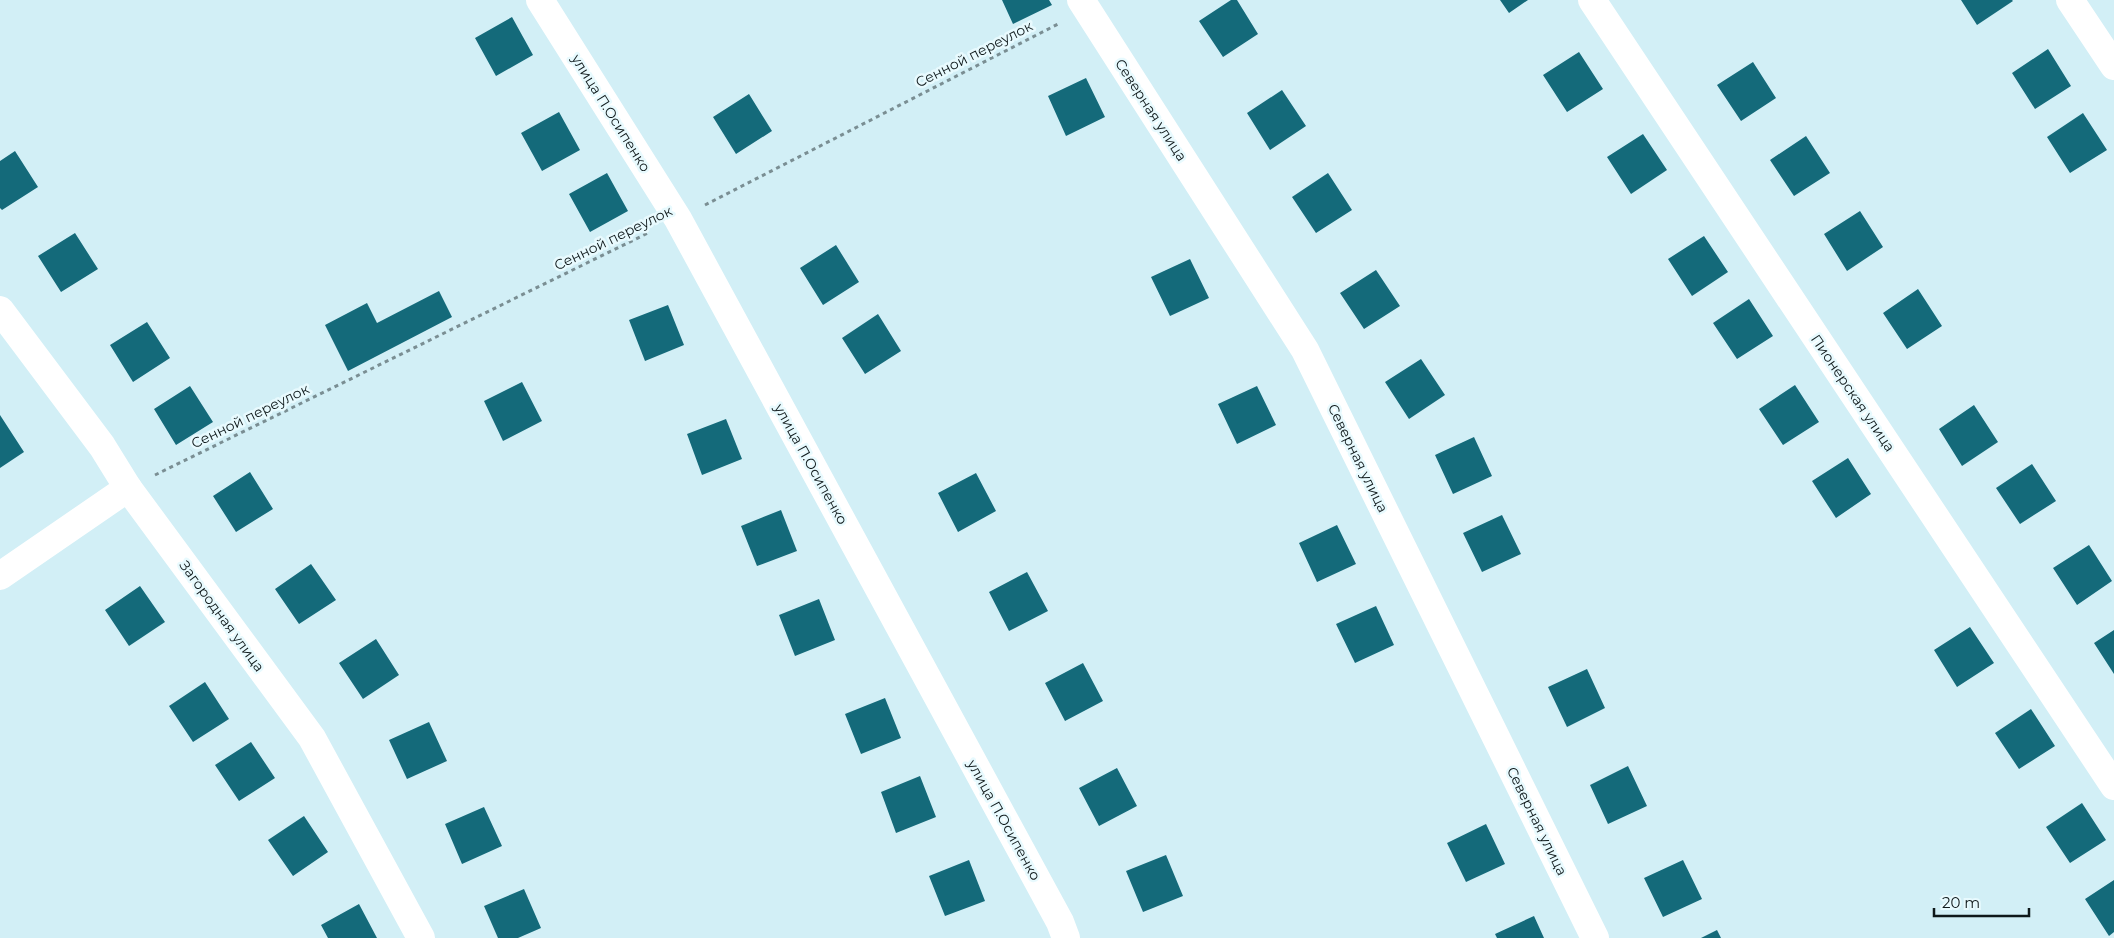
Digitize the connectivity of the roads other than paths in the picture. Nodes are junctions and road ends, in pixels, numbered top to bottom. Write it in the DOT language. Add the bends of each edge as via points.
graph roads {
  1 [pos="540,0"];
  2 [pos="1592,0"];
  3 [pos="2070,0"];
  4 [pos="1084,5"];
  5 [pos="2114,66"];
  6 [pos="0,310"];
  7 [pos="128,488"];
  8 [pos="0,576"];
  9 [pos="2114,786"];
  10 [pos="421,938"];
  11 [pos="1066,938"];
  12 [pos="1595,938"];
  1 -- 11 [label="street, улица П.Осипенко" via="678,219"];
  2 -- 9 [label="street, Пионерская улица"];
  3 -- 5 [label="street"];
  4 -- 12 [label="street, Северная улица" via="1305,350"];
  6 -- 7 [label="street, Загородная улица" via="102,446"];
  7 -- 8 [label="street"];
  7 -- 10 [label="street, Загородная улица" via="312,738"];
}
